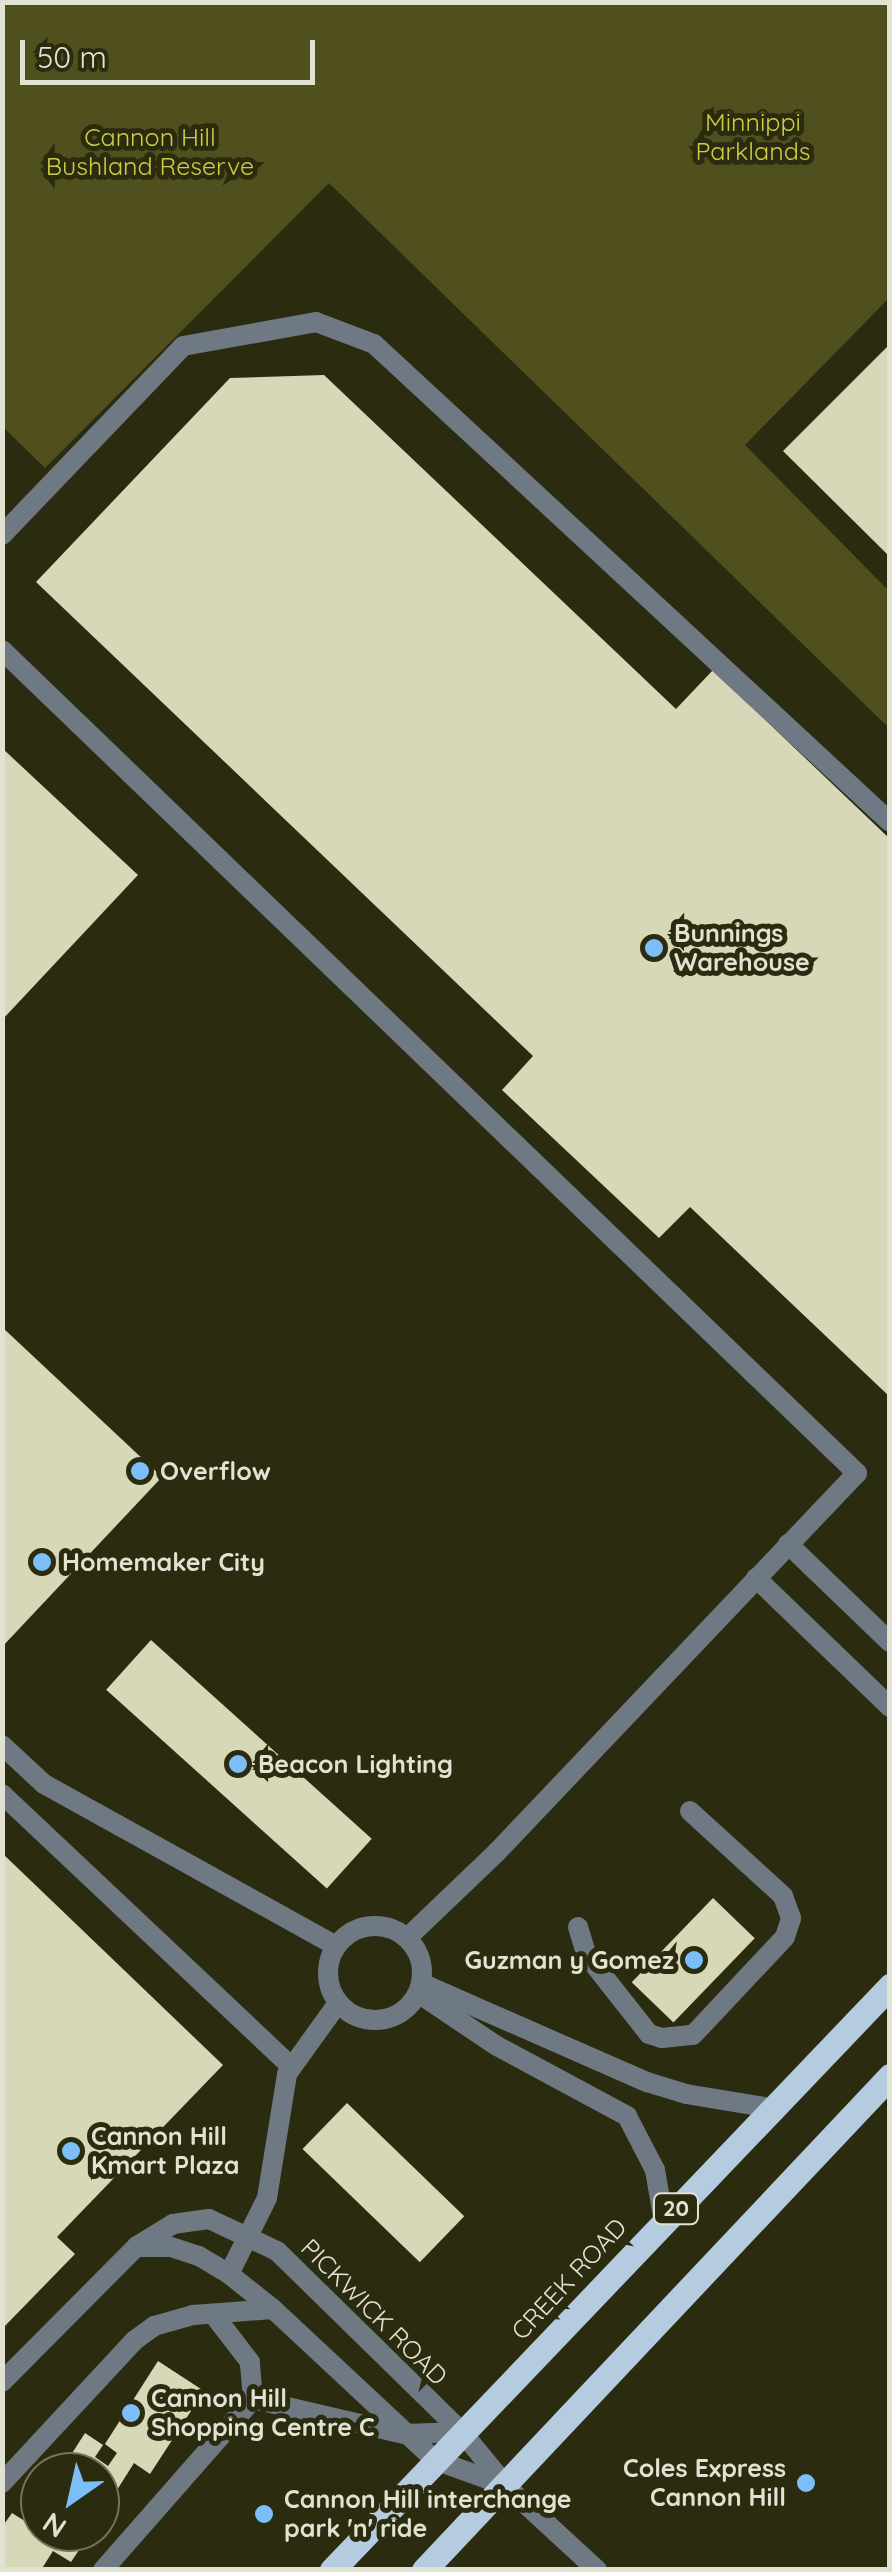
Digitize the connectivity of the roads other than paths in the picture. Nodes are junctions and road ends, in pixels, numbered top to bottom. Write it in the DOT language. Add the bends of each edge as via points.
graph roads {
  1 [pos="2,536"];
  2 [pos="2,650"];
  3 [pos="890,822"];
  4 [pos="788,1544"];
  5 [pos="756,1578"];
  6 [pos="890,1642"];
  7 [pos="890,1707"];
  8 [pos="2,1744"];
  9 [pos="2,1794"];
  10 [pos="690,1811"];
  11 [pos="578,1926"];
  12 [pos="407,1938"];
  13 [pos="336,1945"];
  14 [pos="890,1986"];
  15 [pos="420,1988"];
  16 [pos="338,2003"];
  17 [pos="292,2067"];
  18 [pos="890,2076"];
  19 [pos="771,2108"];
  20 [pos="664,2222"];
  21 [pos="250,2236"];
  22 [pos="137,2246"];
  23 [pos="229,2274"];
  24 [pos="272,2309"];
  25 [pos="213,2314"];
  26 [pos="2,2382"];
  27 [pos="253,2399"];
  28 [pos="462,2432"];
  29 [pos="404,2434"];
  30 [pos="435,2460"];
  31 [pos="2,2483"];
  32 [pos="506,2486"];
  33 [pos="103,2570"];
  34 [pos="332,2570"];
  35 [pos="424,2570"];
  36 [pos="597,2570"];
  1 -- 3 [label="street" via="182,346 316,322 374,344"];
  2 -- 4 [label="street" via="857,1473"];
  4 -- 5 [label="street"];
  4 -- 6 [label="street"];
  5 -- 7 [label="street"];
  5 -- 12 [label="street"];
  8 -- 13 [label="street" via="44,1784"];
  9 -- 17 [label="street"];
  10 -- 11 [label="street" via="783,1896 791,1918 784,1937 693,2035 649,2034 586,1954"];
  12 -- 13 [label="street" via="374,1925 347,1933"];
  12 -- 15 [label="street" via="422,1966"];
  13 -- 16 [label="street" via="327,1978"];
  14 -- 19 [label="main road, CREEK ROAD / 20"];
  15 -- 16 [label="street" via="409,2006 384,2020 352,2015"];
  15 -- 19 [label="street" via="647,2082"];
  15 -- 20 [label="street" via="497,2046 627,2116 655,2170"];
  16 -- 17 [label="street"];
  17 -- 21 [label="street" via="279,2108 267,2198"];
  18 -- 32 [label="main road, 20"];
  19 -- 20 [label="main road, CREEK ROAD / 20"];
  20 -- 28 [label="main road, CREEK ROAD / 20"];
  21 -- 22 [label="street, PICKWICK ROAD" via="189,2218"];
  21 -- 23 [label="street"];
  21 -- 28 [label="street, PICKWICK ROAD" via="277,2252"];
  22 -- 23 [label="street" via="170,2247"];
  22 -- 26 [label="street, PICKWICK ROAD"];
  23 -- 24 [label="street"];
  24 -- 25 [label="street"];
  24 -- 29 [label="street"];
  25 -- 27 [label="street" via="250,2362"];
  25 -- 31 [label="street" via="172,2319 135,2340"];
  27 -- 29 [label="street"];
  27 -- 33 [label="street"];
  28 -- 29 [label="street"];
  28 -- 30 [label="main road, CREEK ROAD / 20"];
  28 -- 32 [label="street, PICKWICK ROAD"];
  29 -- 30 [label="street"];
  30 -- 32 [label="street"];
  30 -- 34 [label="main road, CREEK ROAD / 20"];
  32 -- 35 [label="main road, 20"];
  32 -- 36 [label="street"];
}
